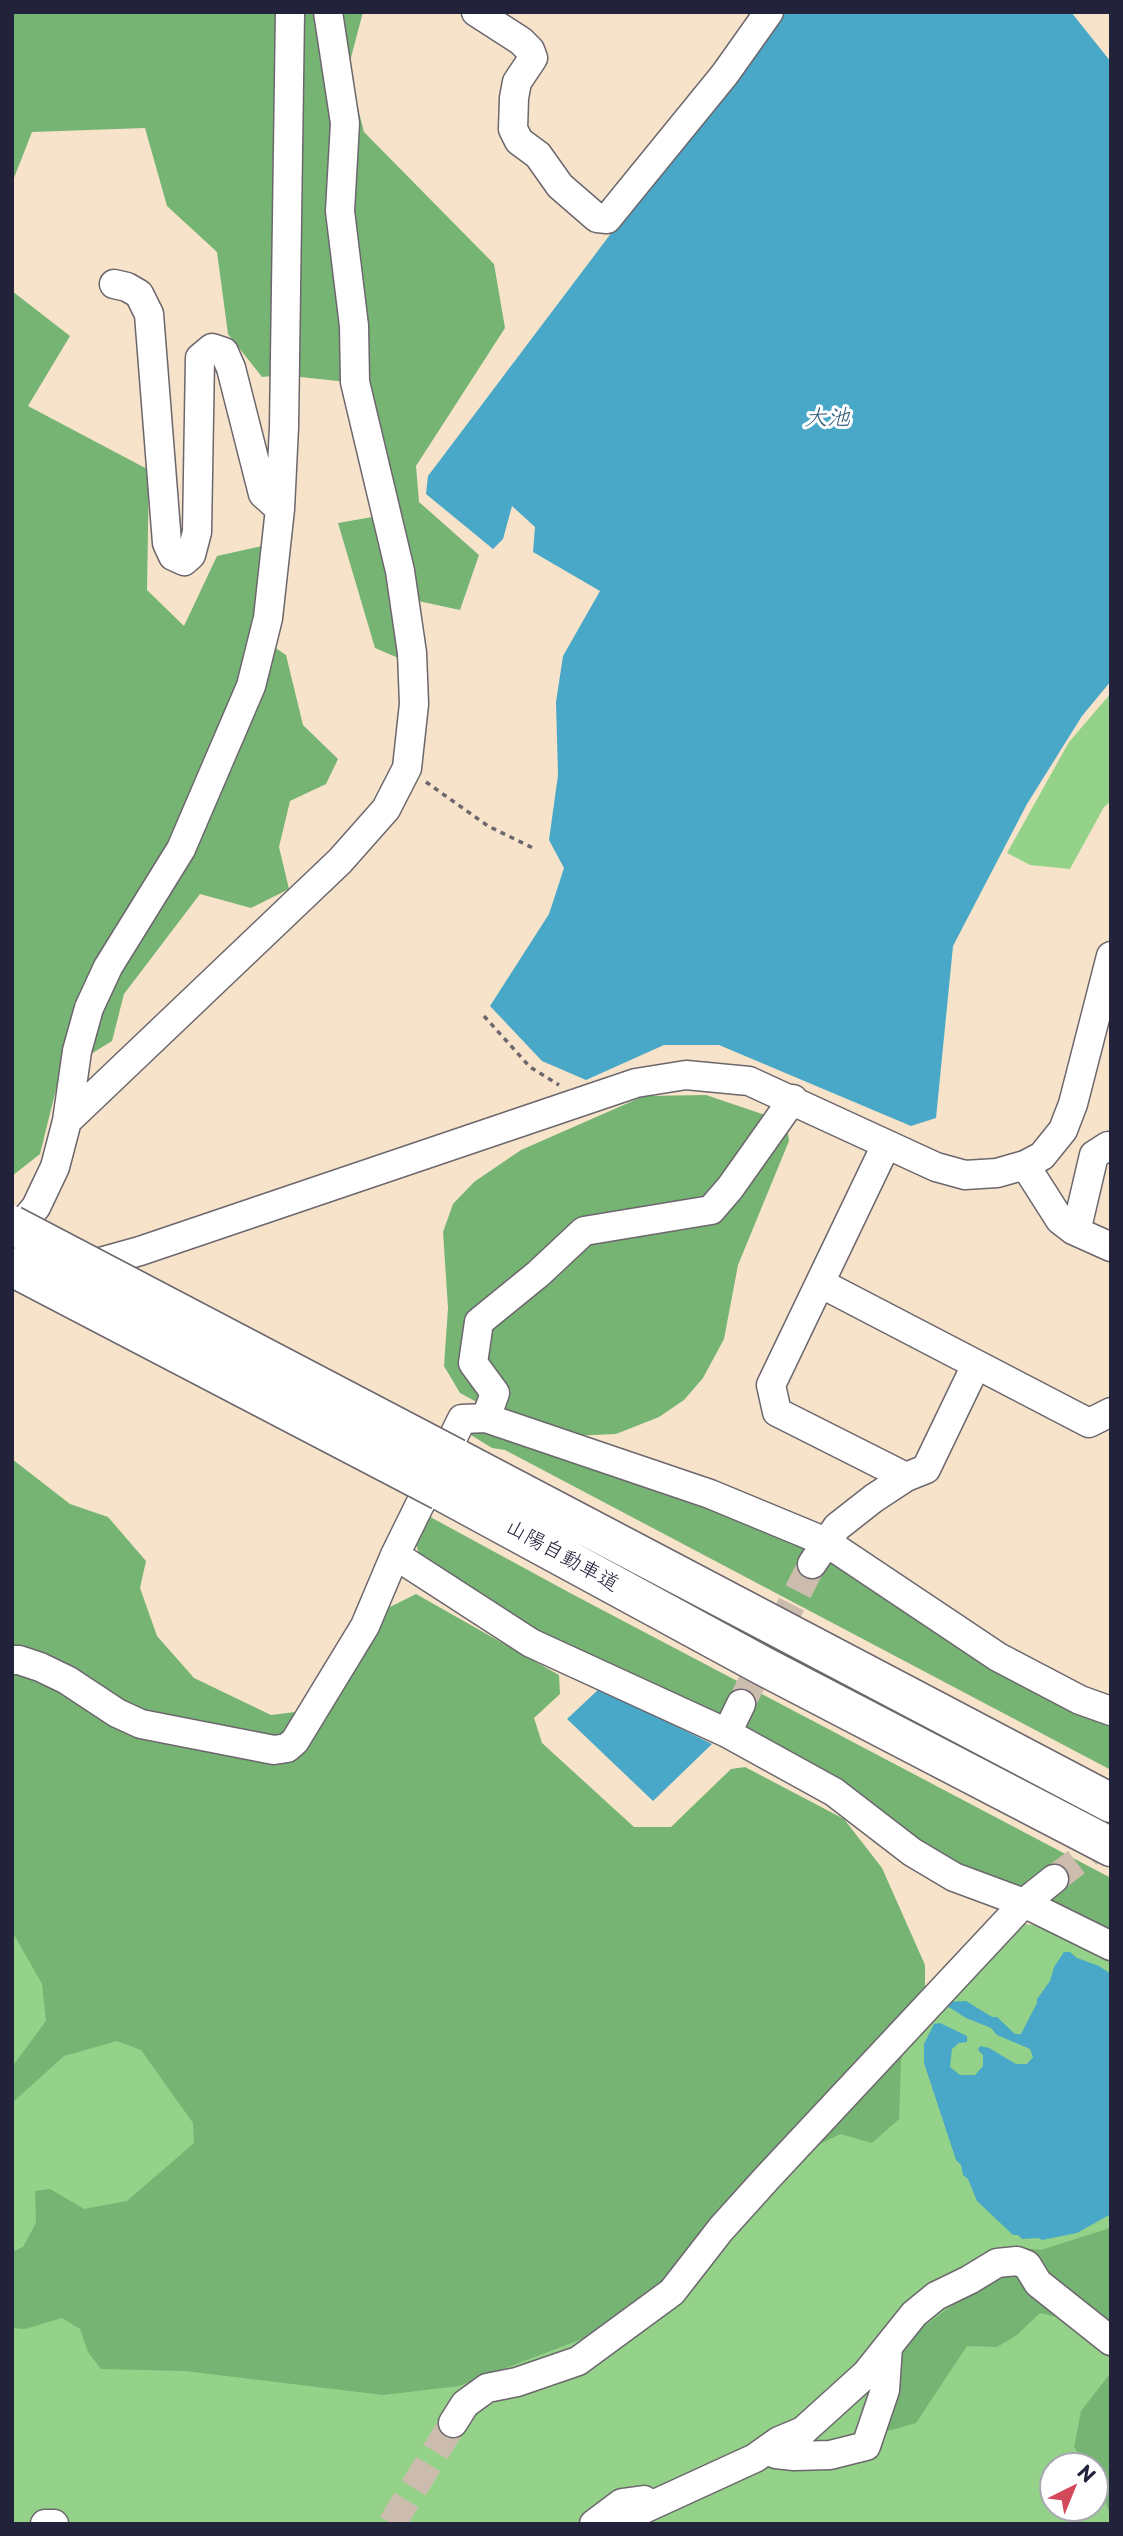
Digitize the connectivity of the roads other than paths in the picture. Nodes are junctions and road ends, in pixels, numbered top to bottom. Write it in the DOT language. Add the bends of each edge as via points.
graph roads {
  1 [pos="290,12"];
  2 [pos="328,12"];
  3 [pos="476,12"];
  4 [pos="769,12"];
  5 [pos="114,284"];
  6 [pos="280,509"];
  7 [pos="1111,956"];
  8 [pos="793,1099"];
  9 [pos="67,1121"];
  10 [pos="886,1145"];
  11 [pos="1111,1147"];
  12 [pos="1025,1165"];
  13 [pos="12,1225"];
  14 [pos="1073,1230"];
  15 [pos="12,1236"];
  16 [pos="1111,1247"];
  17 [pos="12,1266"];
  18 [pos="820,1283"];
  19 [pos="12,1286"];
  20 [pos="976,1365"];
  21 [pos="1111,1412"];
  22 [pos="486,1418"];
  23 [pos="449,1474"];
  24 [pos="906,1476"];
  25 [pos="819,1553"];
  26 [pos="395,1555"];
  27 [pos="12,1660"];
  28 [pos="765,1667"];
  29 [pos="741,1704"];
  30 [pos="1111,1711"];
  31 [pos="727,1733"];
  32 [pos="1107,1800"];
  33 [pos="1111,1847"];
  34 [pos="1111,1863"];
  35 [pos="1054,1879"];
  36 [pos="1024,1903"];
  37 [pos="1111,1945"];
  38 [pos="1111,2341"];
  39 [pos="888,2347"];
  40 [pos="453,2423"];
  41 [pos="766,2450"];
  42 [pos="657,2503"];
  43 [pos="45,2524"];
  44 [pos="54,2524"];
  45 [pos="594,2524"];
  46 [pos="625,2524"];
  1 -- 6 [label="street" via="288,296"];
  2 -- 9 [label="street" via="345,123 340,211 354,326 355,382 400,570 412,653 414,704 407,768 386,808 340,861"];
  3 -- 4 [label="street" via="521,41 533,58 517,82 514,98 513,130 519,141 538,155 560,186 597,218 607,219 725,74"];
  5 -- 6 [label="street" via="139,294 149,314 167,543 173,556 184,561 191,555 197,531 200,358 212,348 224,352 231,368 263,494"];
  6 -- 9 [label="street" via="268,618 251,686 181,849 108,967 89,1008 77,1051"];
  7 -- 12 [label="street" via="1063,1130 1042,1156"];
  8 -- 10 [label="street"];
  8 -- 19 [label="street" via="750,1081 686,1074 636,1083 140,1251"];
  8 -- 22 [label="street" via="711,1210 584,1231 479,1322 473,1363 495,1393"];
  9 -- 15 [label="street" via="55,1167 36,1207"];
  10 -- 12 [label="street" via="965,1175"];
  10 -- 18 [label="street"];
  11 -- 14 [label="street" via="1094,1156"];
  12 -- 14 [label="street" via="1060,1220"];
  13 -- 23 [label="highway, 山陽自動車道, bridge"];
  14 -- 16 [label="street"];
  17 -- 23 [label="highway, 山陽自動車道, bridge"];
  18 -- 20 [label="street"];
  18 -- 24 [label="street" via="771,1385 777,1412"];
  20 -- 21 [label="street" via="1089,1423"];
  20 -- 24 [label="street" via="926,1469"];
  22 -- 25 [label="street" via="772,1517"];
  22 -- 26 [label="street" via="462,1419"];
  23 -- 28 [label="highway, 山陽自動車道"];
  23 -- 32 [label="highway, 山陽自動車道"];
  24 -- 25 [label="street" via="836,1527"];
  25 -- 30 [label="street" via="998,1657"];
  26 -- 27 [label="street" via="365,1626 295,1741 286,1748 274,1750 141,1724 67,1680"];
  26 -- 31 [label="street" via="531,1643"];
  28 -- 33 [label="highway, 山陽自動車道"];
  28 -- 34 [label="highway"];
  29 -- 31 [label="street"];
  31 -- 36 [label="street" via="834,1792 912,1852 954,1877"];
  35 -- 36 [label="street"];
  36 -- 37 [label="street"];
  36 -- 40 [label="street" via="767,2178 672,2292 578,2361 487,2388 465,2404"];
  38 -- 39 [label="street" via="1017,2261 997,2263 936,2296 914,2314"];
  39 -- 41 [label="street" via="866,2374 803,2431"];
  39 -- 41 [label="street" via="885,2390 866,2446 830,2455 794,2456"];
  41 -- 42 [label="street"];
  42 -- 45 [label="street" via="641,2499 622,2503"];
  42 -- 46 [label="street" via="635,2513"];
  43 -- 44 [label="street"];
}
